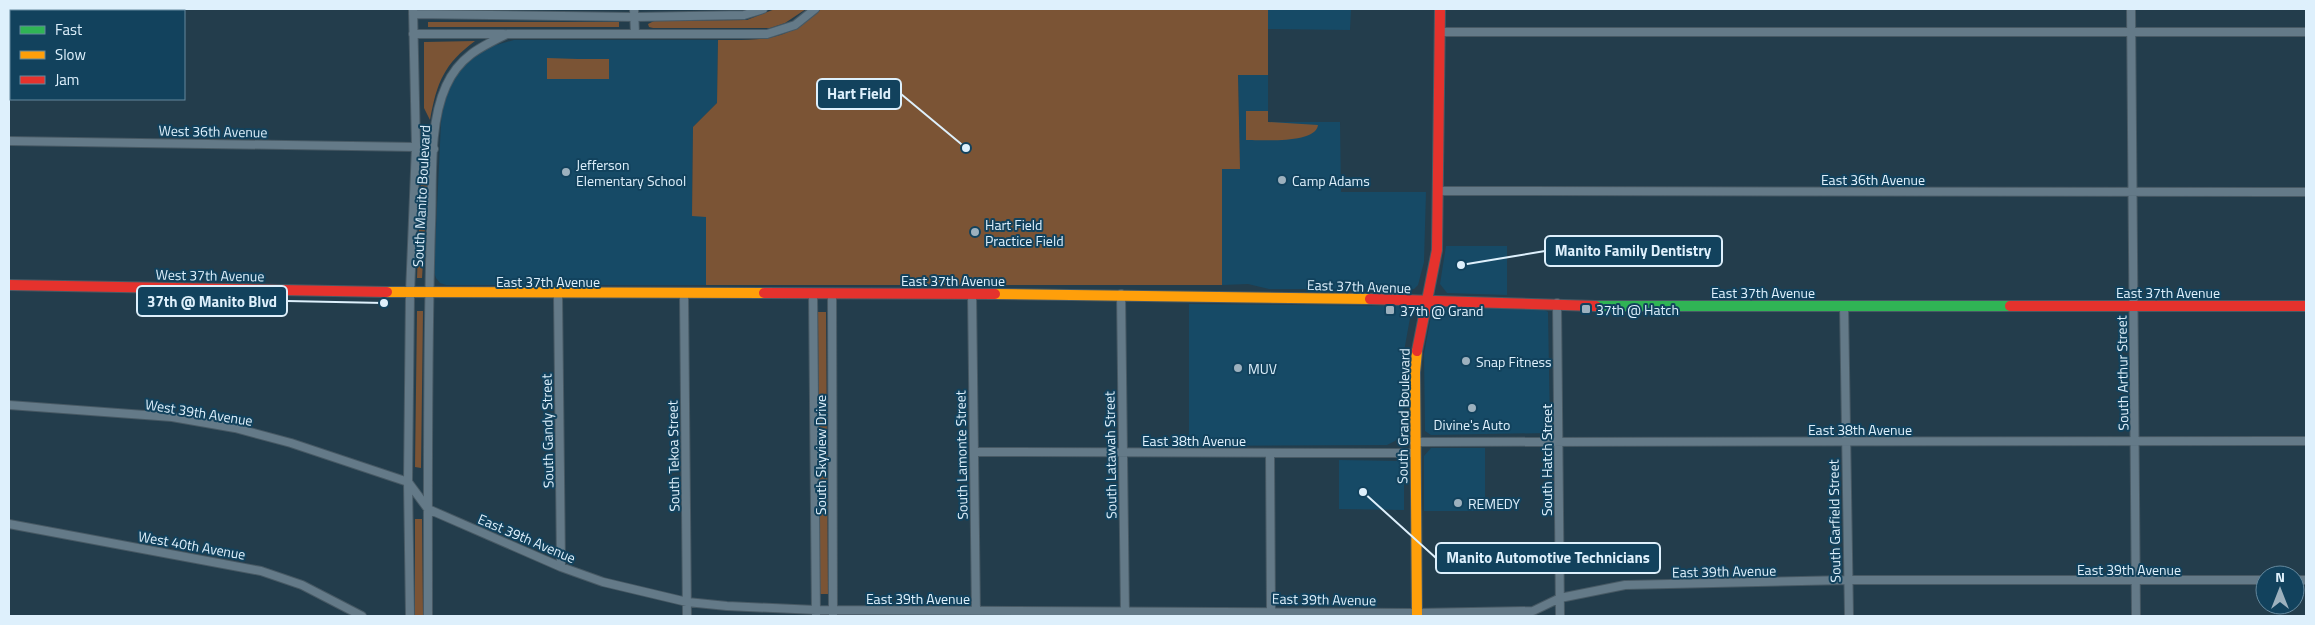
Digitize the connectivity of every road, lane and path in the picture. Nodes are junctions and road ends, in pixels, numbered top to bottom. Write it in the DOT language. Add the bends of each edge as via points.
graph roads {
  1 [pos="763,9"];
  2 [pos="815,9"];
  3 [pos="1440,9"];
  4 [pos="2132,9"];
  5 [pos="413,11"];
  6 [pos="634,13"];
  7 [pos="1440,32"];
  8 [pos="2132,32"];
  9 [pos="2306,32"];
  10 [pos="413,34"];
  11 [pos="507,34"];
  12 [pos="635,34"];
  13 [pos="9,141"];
  14 [pos="416,147"];
  15 [pos="434,149"];
  16 [pos="1439,191"];
  17 [pos="2132,192"];
  18 [pos="2306,192"];
  19 [pos="9,285"];
  20 [pos="410,293"];
  21 [pos="429,294"];
  22 [pos="814,294"];
  23 [pos="832,294"];
  24 [pos="972,294"];
  25 [pos="1121,294"];
  26 [pos="558,295"];
  27 [pos="684,295"];
  28 [pos="1427,302"];
  29 [pos="1557,303"];
  30 [pos="2134,305"];
  31 [pos="1844,306"];
  32 [pos="2306,306"];
  33 [pos="9,405"];
  34 [pos="2135,441"];
  35 [pos="2306,441"];
  36 [pos="1558,442"];
  37 [pos="1845,442"];
  38 [pos="1414,447"];
  39 [pos="974,452"];
  40 [pos="1123,452"];
  41 [pos="1270,452"];
  42 [pos="408,482"];
  43 [pos="428,509"];
  44 [pos="9,524"];
  45 [pos="561,567"];
  46 [pos="1848,580"];
  47 [pos="2255,580"];
  48 [pos="2136,582"];
  49 [pos="1560,598"];
  50 [pos="687,602"];
  51 [pos="816,613"];
  52 [pos="833,613"];
  53 [pos="976,613"];
  54 [pos="1124,613"];
  55 [pos="1271,614"];
  56 [pos="1417,615"];
  57 [pos="362,616"];
  58 [pos="410,616"];
  59 [pos="428,616"];
  60 [pos="687,616"];
  61 [pos="1560,616"];
  62 [pos="1849,616"];
  63 [pos="2136,616"];
  1 -- 6 [label="street" via="744,16"];
  2 -- 12 [label="street, South Manito Boulevard" via="795,25 767,34"];
  3 -- 7 [label="street, South Grand Boulevard"];
  4 -- 8 [label="street, South Arthur Street"];
  5 -- 6 [label="street"];
  5 -- 10 [label="street, South Manito Boulevard"];
  6 -- 12 [label="street"];
  7 -- 8 [label="street"];
  7 -- 16 [label="street, South Grand Boulevard"];
  8 -- 9 [label="street"];
  8 -- 17 [label="street, South Arthur Street"];
  10 -- 11 [label="street"];
  10 -- 14 [label="street, South Manito Boulevard"];
  11 -- 12 [label="street, South Manito Boulevard"];
  11 -- 15 [label="street, South Manito Boulevard" via="476,49 455,69 439,108"];
  13 -- 14 [label="street, West 36th Avenue"];
  14 -- 15 [label="street"];
  14 -- 20 [label="street, South Manito Boulevard"];
  15 -- 21 [label="street, South Manito Boulevard"];
  16 -- 17 [label="street, East 36th Avenue"];
  16 -- 28 [label="street, South Grand Boulevard" via="1437,250"];
  17 -- 18 [label="street, East 36th Avenue"];
  17 -- 30 [label="street, South Arthur Street"];
  19 -- 20 [label="street, West 37th Avenue"];
  20 -- 21 [label="street, East 37th Avenue"];
  20 -- 42 [label="street, South Manito Boulevard"];
  21 -- 26 [label="street, East 37th Avenue"];
  21 -- 43 [label="street, South Manito Boulevard"];
  22 -- 23 [label="street, East 37th Avenue"];
  22 -- 27 [label="street, East 37th Avenue"];
  22 -- 51 [label="street, South Skyview Drive"];
  23 -- 24 [label="street, East 37th Avenue"];
  23 -- 52 [label="street, South Skyview Drive"];
  24 -- 25 [label="street, East 37th Avenue"];
  24 -- 39 [label="street, South Lamonte Street"];
  25 -- 28 [label="street, East 37th Avenue"];
  25 -- 40 [label="street, South Latawah Street"];
  26 -- 27 [label="street, East 37th Avenue"];
  26 -- 45 [label="street, South Gandy Street"];
  27 -- 50 [label="street, South Tekoa Street"];
  28 -- 29 [label="street, East 37th Avenue"];
  28 -- 38 [label="street, South Grand Boulevard" via="1415,372"];
  29 -- 31 [label="street, East 37th Avenue" via="1601,306"];
  29 -- 36 [label="street, South Hatch Street"];
  30 -- 31 [label="street, East 37th Avenue"];
  30 -- 32 [label="street, East 37th Avenue"];
  30 -- 34 [label="street, South Arthur Street"];
  31 -- 37 [label="street, South Garfield Street"];
  33 -- 42 [label="street, West 39th Avenue" via="172,417 235,428"];
  34 -- 35 [label="street, East 38th Avenue"];
  34 -- 37 [label="street, East 38th Avenue"];
  34 -- 48 [label="street, South Arthur Street"];
  36 -- 37 [label="street, East 38th Avenue"];
  36 -- 38 [label="street, East 38th Avenue"];
  36 -- 49 [label="street, South Hatch Street"];
  37 -- 46 [label="street, South Garfield Street"];
  38 -- 41 [label="street, East 38th Avenue"];
  38 -- 56 [label="street, South Grand Boulevard"];
  39 -- 40 [label="street, East 38th Avenue"];
  39 -- 53 [label="street, South Lamonte Street"];
  40 -- 41 [label="street, East 38th Avenue"];
  40 -- 54 [label="street, South Latawah Street"];
  41 -- 55 [label="street"];
  42 -- 43 [label="street, East 39th Avenue"];
  42 -- 58 [label="street, South Manito Boulevard"];
  43 -- 45 [label="street, East 39th Avenue"];
  43 -- 59 [label="street, South Manito Boulevard"];
  44 -- 57 [label="street, West 40th Avenue" via="261,571 302,585"];
  45 -- 50 [label="street, East 39th Avenue" via="603,582"];
  46 -- 48 [label="street, East 39th Avenue"];
  46 -- 49 [label="street, East 39th Avenue" via="1625,585"];
  46 -- 62 [label="street, South Garfield Street"];
  47 -- 48 [label="street, East 39th Avenue"];
  48 -- 63 [label="street, South Arthur Street"];
  49 -- 56 [label="street, East 39th Avenue" via="1533,611"];
  49 -- 61 [label="street, South Hatch Street"];
  50 -- 51 [label="street, East 39th Avenue"];
  50 -- 60 [label="street, South Tekoa Street"];
  51 -- 52 [label="street, East 39th Avenue"];
  52 -- 53 [label="street, East 39th Avenue"];
  53 -- 54 [label="street, East 39th Avenue"];
  54 -- 55 [label="street, East 39th Avenue"];
  55 -- 56 [label="street, East 39th Avenue"];
}
